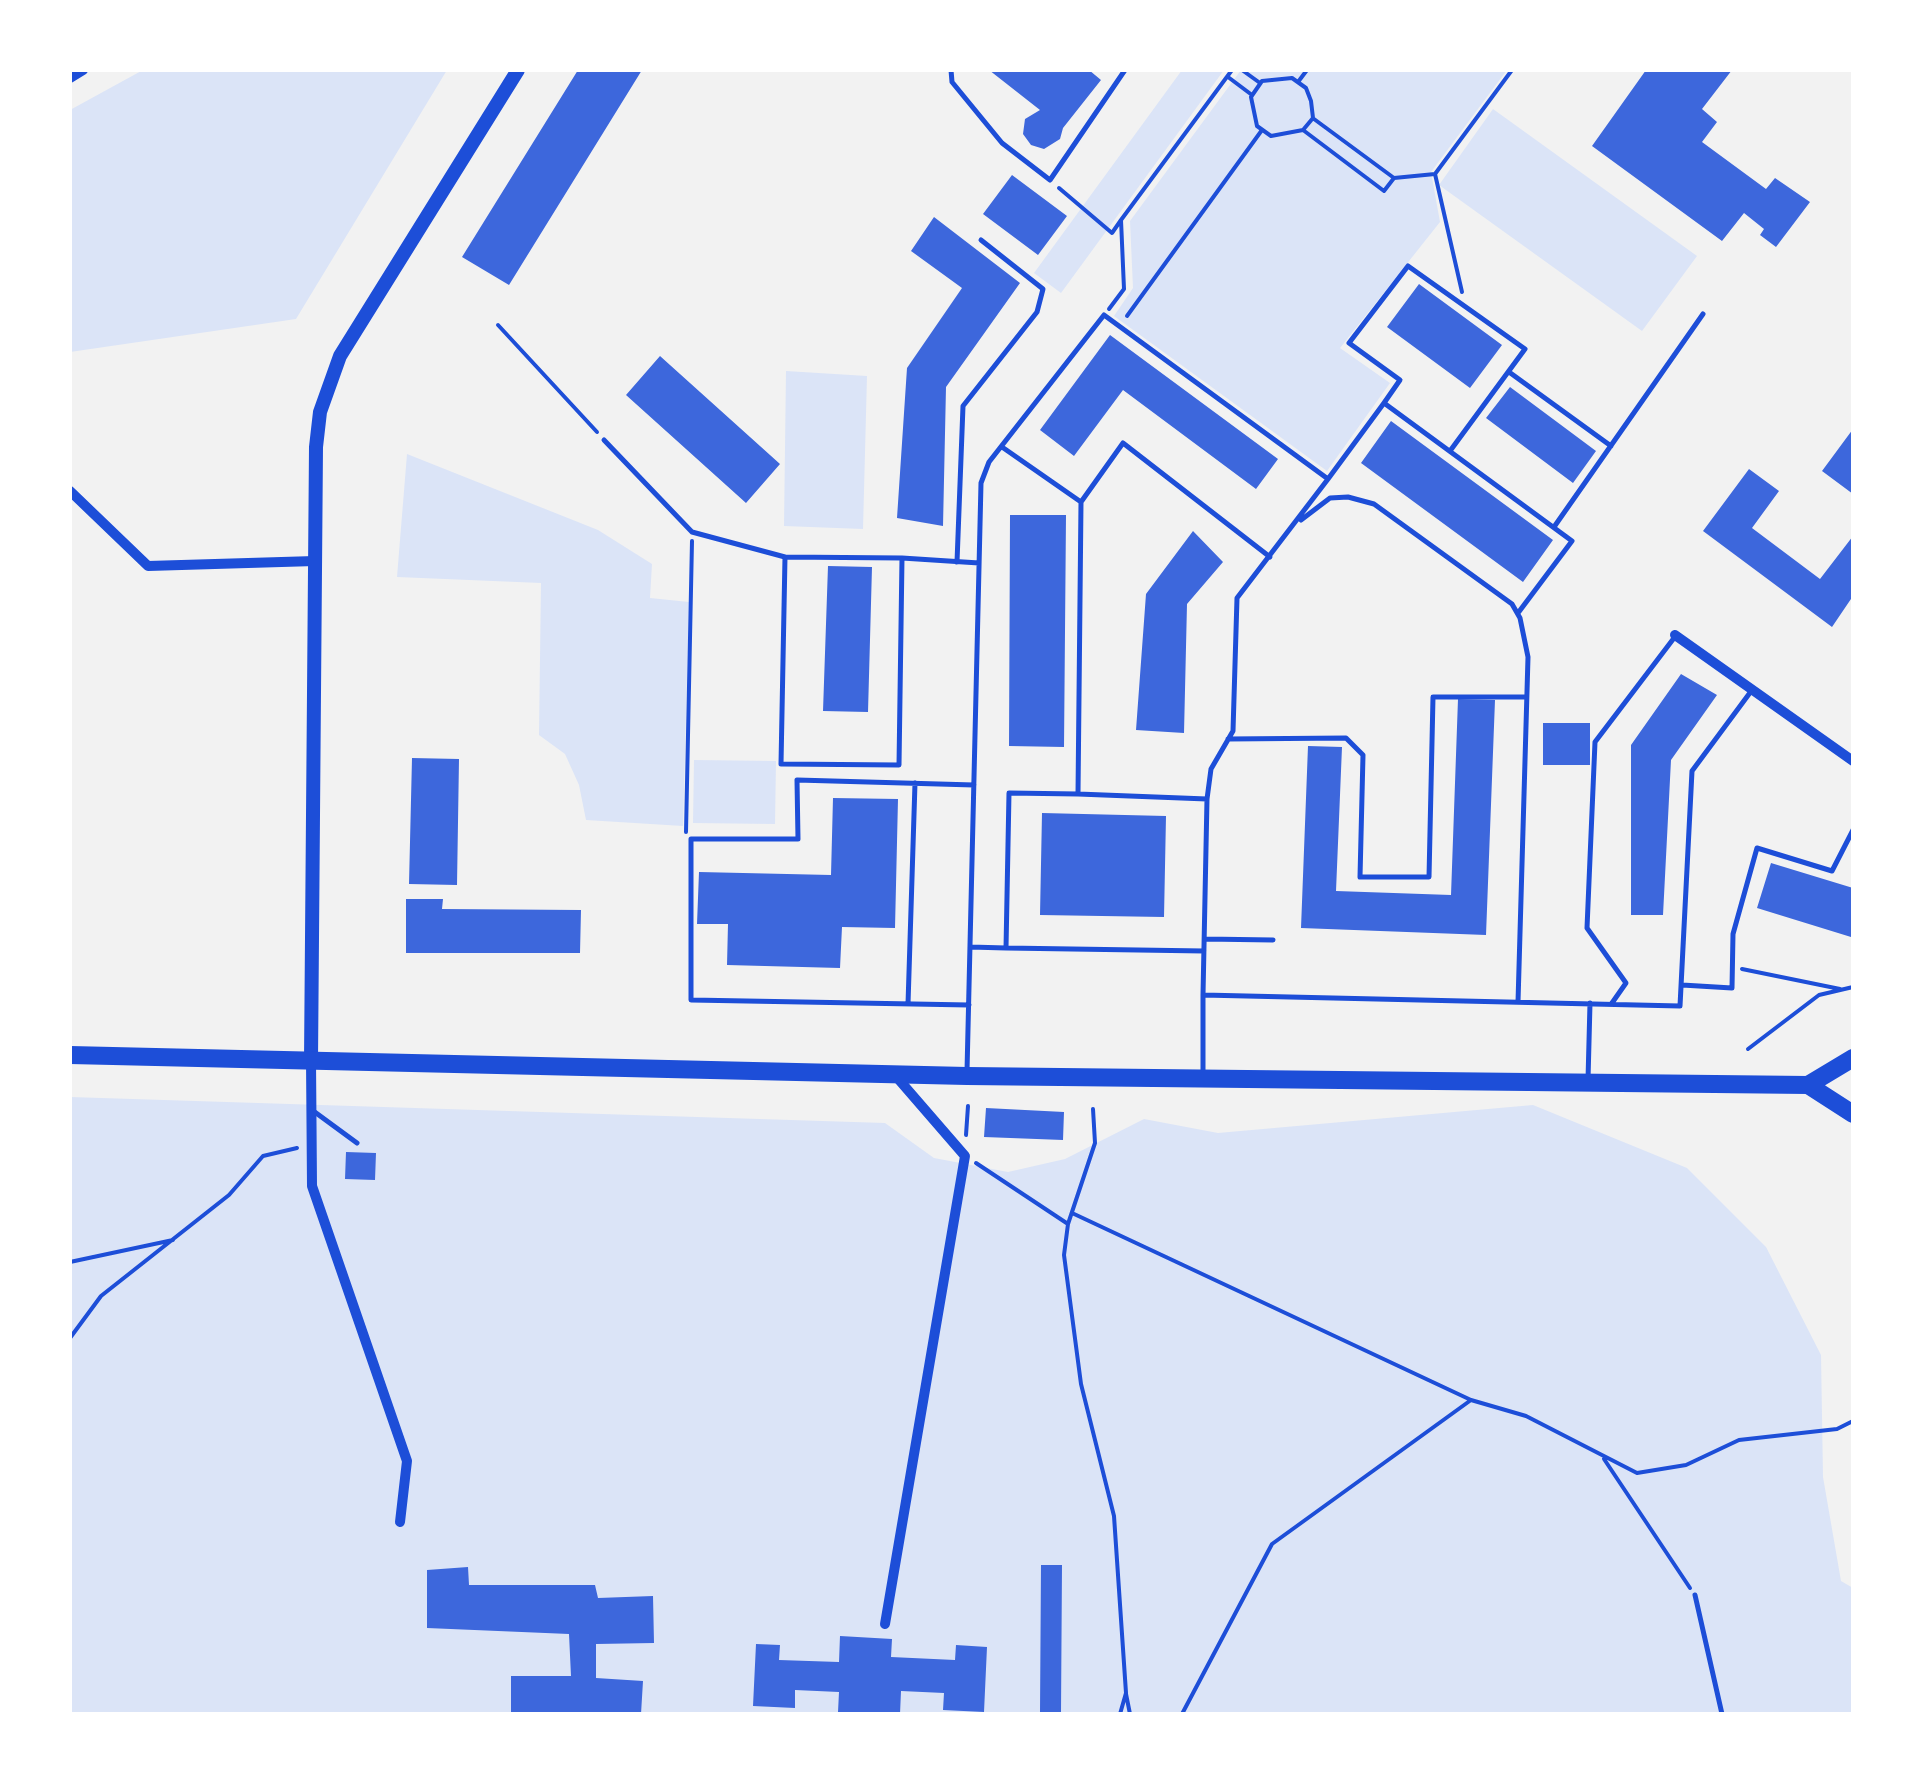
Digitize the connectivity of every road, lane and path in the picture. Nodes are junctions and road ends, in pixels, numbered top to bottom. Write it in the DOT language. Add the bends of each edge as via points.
graph roads {
  1 [pos="84,70"];
  2 [pos="518,70"];
  3 [pos="951,70"];
  4 [pos="1125,70"];
  5 [pos="1232,70"];
  6 [pos="1242,70"];
  7 [pos="1306,70"];
  8 [pos="1512,70"];
  9 [pos="1227,76"];
  10 [pos="70,78"];
  11 [pos="1298,82"];
  12 [pos="1260,83"];
  13 [pos="1252,95"];
  14 [pos="1312,118"];
  15 [pos="1262,130"];
  16 [pos="1303,130"];
  17 [pos="1330,130"];
  18 [pos="1320,142"];
  19 [pos="1347,143"];
  20 [pos="1338,156"];
  21 [pos="1368,158"];
  22 [pos="1358,172"];
  23 [pos="1435,174"];
  24 [pos="1394,178"];
  25 [pos="1050,180"];
  26 [pos="1122,220"];
  27 [pos="981,240"];
  28 [pos="1466,307"];
  29 [pos="1703,314"];
  30 [pos="1104,315"];
  31 [pos="498,325"];
  32 [pos="1120,327"];
  33 [pos="1510,372"];
  34 [pos="1384,404"];
  35 [pos="604,440"];
  36 [pos="1611,446"];
  37 [pos="1002,448"];
  38 [pos="1450,451"];
  39 [pos="1328,479"];
  40 [pos="70,491"];
  41 [pos="1081,502"];
  42 [pos="1296,524"];
  43 [pos="1554,527"];
  44 [pos="692,532"];
  45 [pos="1270,556"];
  46 [pos="785,557"];
  47 [pos="902,558"];
  48 [pos="315,561"];
  49 [pos="957,562"];
  50 [pos="980,563"];
  51 [pos="1518,614"];
  52 [pos="1676,635"];
  53 [pos="1752,690"];
  54 [pos="1526,697"];
  55 [pos="1228,740"];
  56 [pos="1853,761"];
  57 [pos="915,783"];
  58 [pos="974,785"];
  59 [pos="1078,794"];
  60 [pos="1207,799"];
  61 [pos="1853,830"];
  62 [pos="686,850"];
  63 [pos="1205,939"];
  64 [pos="1273,940"];
  65 [pos="970,947"];
  66 [pos="1006,948"];
  67 [pos="1204,952"];
  68 [pos="1732,966"];
  69 [pos="1681,985"];
  70 [pos="1853,987"];
  71 [pos="1843,989"];
  72 [pos="1203,995"];
  73 [pos="1518,1002"];
  74 [pos="908,1004"];
  75 [pos="1590,1004"];
  76 [pos="1611,1004"];
  77 [pos="968,1005"];
  78 [pos="1748,1049"];
  79 [pos="70,1055"];
  80 [pos="1853,1058"];
  81 [pos="311,1060"];
  82 [pos="894,1074"];
  83 [pos="967,1076"];
  84 [pos="1203,1079"];
  85 [pos="1588,1083"];
  86 [pos="1808,1085"];
  87 [pos="968,1106"];
  88 [pos="1093,1109"];
  89 [pos="312,1110"];
  90 [pos="1853,1114"];
  91 [pos="357,1144"];
  92 [pos="311,1145"];
  93 [pos="965,1156"];
  94 [pos="1072,1213"];
  95 [pos="1068,1224"];
  96 [pos="174,1240"];
  97 [pos="70,1262"];
  98 [pos="70,1338"];
  99 [pos="1471,1400"];
  100 [pos="1853,1421"];
  101 [pos="1604,1459"];
  102 [pos="400,1522"];
  103 [pos="1695,1595"];
  104 [pos="885,1624"];
  105 [pos="1126,1693"];
  106 [pos="1120,1714"];
  107 [pos="1130,1714"];
  108 [pos="1182,1714"];
  109 [pos="1722,1714"];
  1 -- 10 [label="street"];
  2 -- 48 [label="street" via="327,384 316,446"];
  3 -- 25 [label="lane" via="952,82 1002,142"];
  4 -- 25 [label="lane"];
  5 -- 9 [label="path"];
  6 -- 12 [label="path"];
  7 -- 11 [label="path"];
  8 -- 23 [label="path"];
  9 -- 13 [label="path"];
  9 -- 26 [label="path"];
  11 -- 12 [label="path" via="1278,77"];
  11 -- 14 [label="path" via="1311,100"];
  12 -- 13 [label="path"];
  13 -- 15 [label="path" via="1252,114"];
  14 -- 16 [label="path"];
  14 -- 17 [label="path"];
  15 -- 16 [label="path" via="1286,136"];
  15 -- 32 [label="path"];
  16 -- 18 [label="path"];
  17 -- 18 [label="path"];
  17 -- 19 [label="path"];
  18 -- 20 [label="path"];
  19 -- 20 [label="path"];
  19 -- 21 [label="path"];
  20 -- 22 [label="path"];
  21 -- 22 [label="path"];
  21 -- 24 [label="path"];
  22 -- 24 [label="path" via="1384,191"];
  23 -- 24 [label="path"];
  23 -- 28 [label="path"];
  25 -- 26 [label="path" via="1112,233"];
  26 -- 30 [label="path" via="1124,289"];
  27 -- 49 [label="lane" via="1043,289 1038,312 963,406"];
  28 -- 33 [label="lane" via="1524,350"];
  28 -- 34 [label="lane" via="1408,266 1348,343 1400,380"];
  29 -- 36 [label="lane"];
  30 -- 32 [label="lane"];
  30 -- 37 [label="lane"];
  31 -- 35 [label="path"];
  32 -- 39 [label="lane"];
  33 -- 36 [label="lane"];
  33 -- 38 [label="lane"];
  34 -- 38 [label="lane"];
  34 -- 39 [label="lane"];
  35 -- 44 [label="lane"];
  36 -- 43 [label="lane"];
  37 -- 41 [label="lane"];
  37 -- 50 [label="lane" via="981,483"];
  38 -- 43 [label="lane"];
  39 -- 42 [label="lane"];
  40 -- 48 [label="street" via="148,566"];
  41 -- 45 [label="lane" via="1123,443"];
  41 -- 59 [label="lane"];
  42 -- 45 [label="lane"];
  42 -- 51 [label="lane" via="1330,498 1374,504"];
  43 -- 51 [label="lane" via="1572,541"];
  44 -- 46 [label="lane"];
  44 -- 62 [label="path"];
  45 -- 55 [label="lane" via="1238,598"];
  46 -- 47 [label="lane"];
  46 -- 47 [label="lane" via="781,764 899,764"];
  47 -- 49 [label="lane"];
  48 -- 81 [label="street"];
  49 -- 50 [label="lane"];
  50 -- 58 [label="lane"];
  51 -- 54 [label="lane" via="1528,657"];
  52 -- 53 [label="street"];
  52 -- 76 [label="lane" via="1595,742 1586,928 1626,983"];
  53 -- 56 [label="street"];
  53 -- 69 [label="lane" via="1692,771"];
  54 -- 55 [label="lane" via="1434,697 1429,878 1360,876 1363,754 1346,738"];
  54 -- 73 [label="lane"];
  55 -- 60 [label="lane" via="1211,769"];
  57 -- 58 [label="lane"];
  57 -- 74 [label="lane"];
  57 -- 74 [label="lane" via="797,780 798,839 691,839 691,1000"];
  58 -- 65 [label="lane"];
  59 -- 60 [label="lane"];
  59 -- 66 [label="lane" via="1009,793"];
  60 -- 63 [label="lane"];
  61 -- 68 [label="lane" via="1832,871 1757,848 1732,934"];
  63 -- 64 [label="lane"];
  63 -- 67 [label="lane"];
  65 -- 66 [label="lane"];
  65 -- 77 [label="lane"];
  66 -- 67 [label="lane"];
  67 -- 72 [label="lane"];
  68 -- 69 [label="lane" via="1732,988"];
  68 -- 71 [label="path"];
  69 -- 76 [label="lane" via="1680,1006"];
  70 -- 71 [label="path"];
  71 -- 78 [label="path" via="1819,995"];
  72 -- 73 [label="lane"];
  72 -- 84 [label="lane"];
  73 -- 75 [label="lane"];
  74 -- 77 [label="lane"];
  75 -- 76 [label="lane"];
  75 -- 85 [label="lane"];
  77 -- 83 [label="lane"];
  79 -- 81 [label="main road"];
  80 -- 86 [label="main road"];
  81 -- 82 [label="main road"];
  81 -- 89 [label="street"];
  82 -- 83 [label="main road"];
  82 -- 93 [label="street"];
  83 -- 84 [label="main road"];
  84 -- 85 [label="main road"];
  85 -- 86 [label="main road"];
  86 -- 90 [label="main road"];
  87 -- 93 [label="path"];
  88 -- 94 [label="path" via="1095,1143"];
  89 -- 91 [label="lane"];
  89 -- 92 [label="street"];
  92 -- 96 [label="path" via="262,1156 229,1195"];
  92 -- 102 [label="street" via="312,1186 407,1461"];
  93 -- 95 [label="path"];
  93 -- 104 [label="street"];
  94 -- 95 [label="path"];
  94 -- 99 [label="path"];
  95 -- 105 [label="path" via="1064,1255 1082,1384 1114,1516"];
  96 -- 97 [label="path"];
  96 -- 98 [label="path" via="101,1296"];
  99 -- 101 [label="path" via="1526,1416"];
  99 -- 108 [label="path" via="1272,1544"];
  100 -- 101 [label="path" via="1837,1429 1739,1440 1686,1465 1654,1470 1637,1472"];
  101 -- 103 [label="path"];
  103 -- 109 [label="lane"];
  105 -- 106 [label="path"];
  105 -- 107 [label="path"];
}
